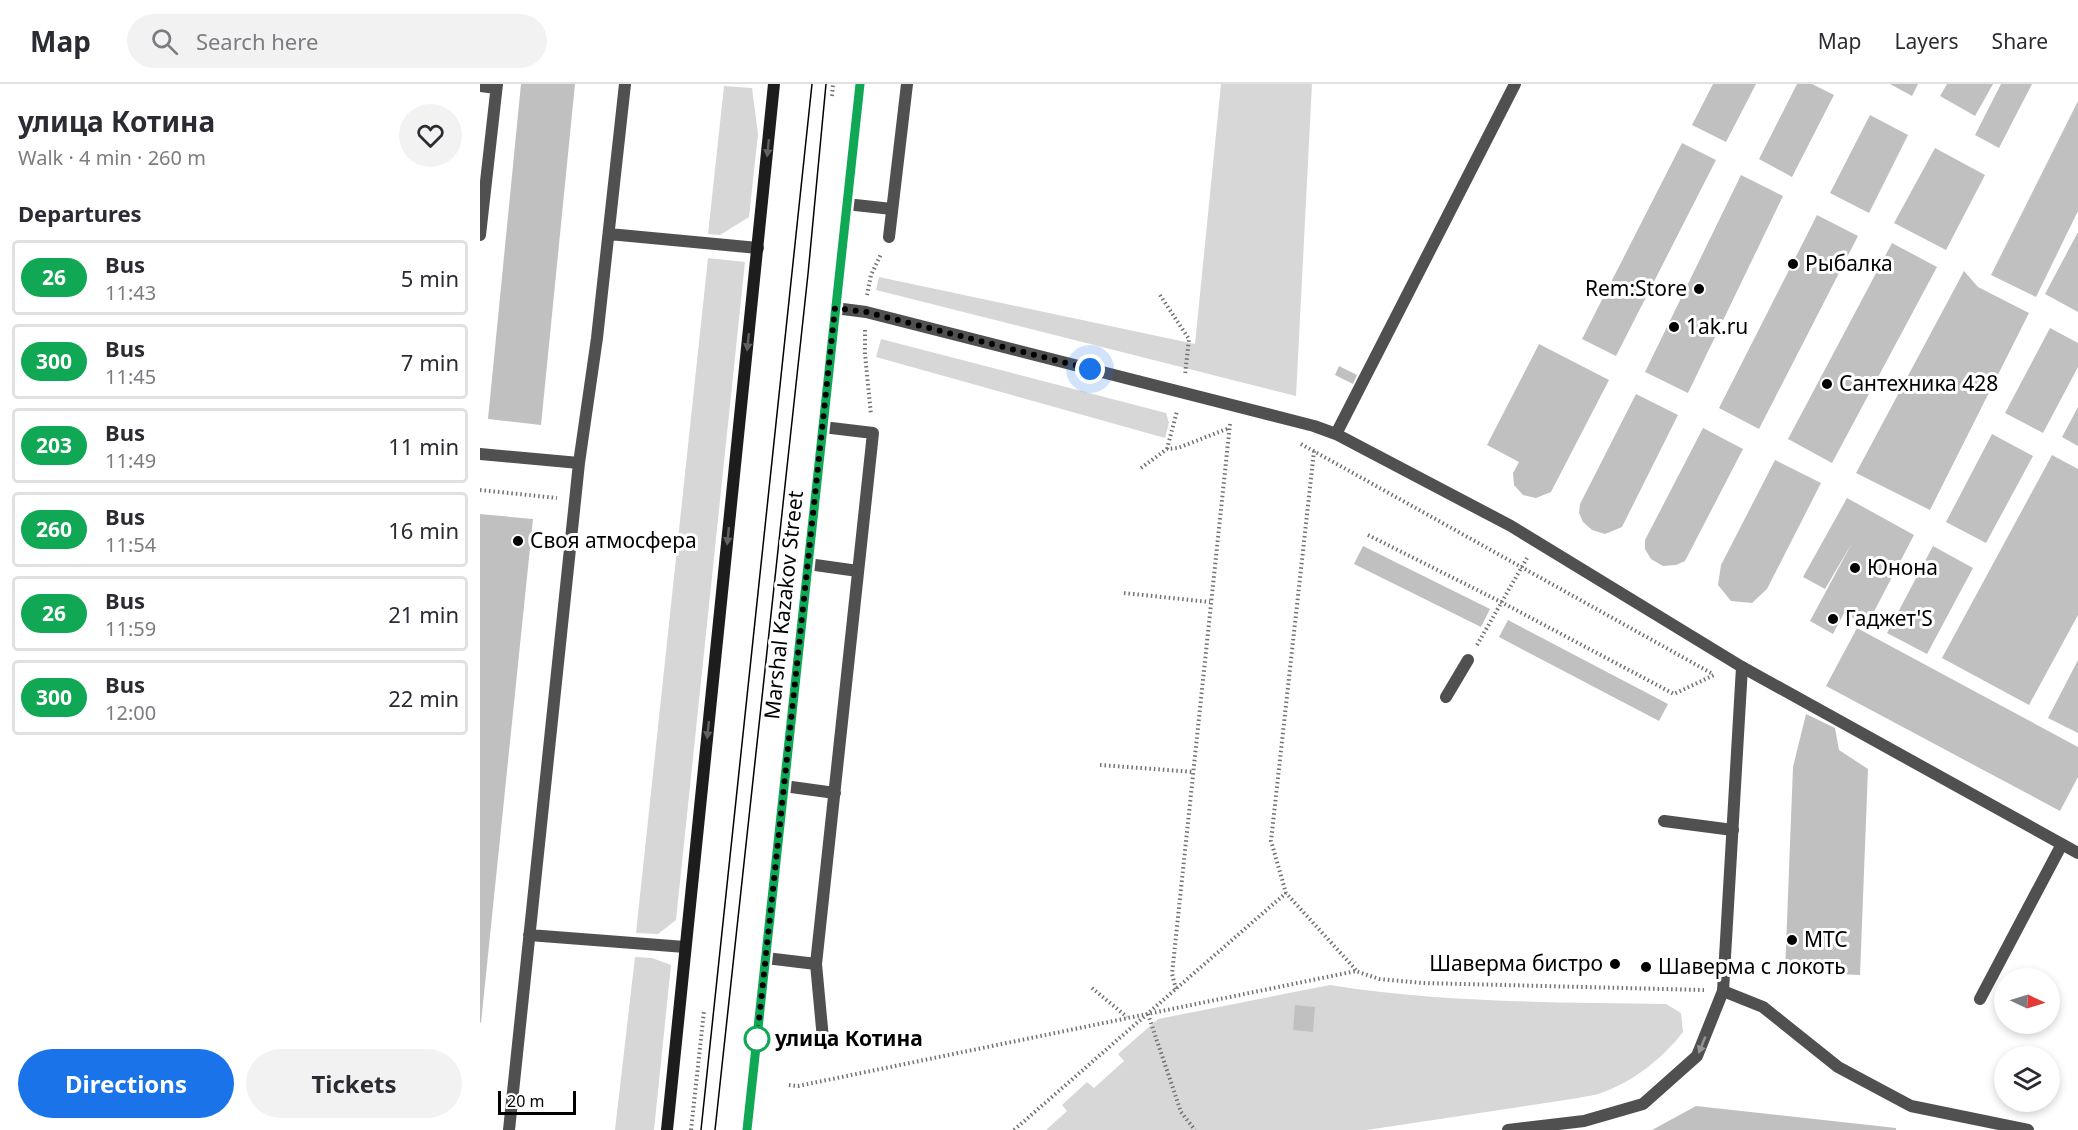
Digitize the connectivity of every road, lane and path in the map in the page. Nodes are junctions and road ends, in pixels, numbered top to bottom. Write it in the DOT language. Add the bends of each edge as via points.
graph roads {
  1 [pos="625,84"];
  2 [pos="774,84"];
  3 [pos="833,84"];
  4 [pos="860,84"];
  5 [pos="907,84"];
  6 [pos="1515,84"];
  7 [pos="480,86"];
  8 [pos="496,86"];
  9 [pos="832,96"];
  10 [pos="846,204"];
  11 [pos="892,209"];
  12 [pos="609,234"];
  13 [pos="480,235"];
  14 [pos="889,237"];
  15 [pos="758,249"];
  16 [pos="867,294"];
  17 [pos="1160,295"];
  18 [pos="835,308"];
  19 [pos="865,330"];
  20 [pos="1185,375"];
  21 [pos="1176,417"];
  22 [pos="823,427"];
  23 [pos="873,434"];
  24 [pos="1336,434"];
  25 [pos="1167,449"];
  26 [pos="480,454"];
  27 [pos="579,463"];
  28 [pos="1141,468"];
  29 [pos="480,490"];
  30 [pos="560,498"];
  31 [pos="1368,535"];
  32 [pos="1536,542"];
  33 [pos="808,564"];
  34 [pos="1522,568"];
  35 [pos="858,571"];
  36 [pos="1124,593"];
  37 [pos="1210,602"];
  38 [pos="1501,602"];
  39 [pos="1483,635"];
  40 [pos="1468,660"];
  41 [pos="1742,667"];
  42 [pos="1714,675"];
  43 [pos="1446,697"];
  44 [pos="1100,765"];
  45 [pos="1194,772"];
  46 [pos="784,786"];
  47 [pos="835,793"];
  48 [pos="1664,821"];
  49 [pos="1733,830"];
  50 [pos="2062,844"];
  51 [pos="2078,853"];
  52 [pos="1286,893"];
  53 [pos="529,935"];
  54 [pos="686,947"];
  55 [pos="766,958"];
  56 [pos="816,964"];
  57 [pos="1356,970"];
  58 [pos="1092,988"];
  59 [pos="1176,989"];
  60 [pos="1723,991"];
  61 [pos="1980,999"];
  62 [pos="704,1011"];
  63 [pos="1148,1014"];
  64 [pos="1127,1017"];
  65 [pos="823,1039"];
  66 [pos="789,1085"];
  67 [pos="508,1130"];
  68 [pos="667,1130"];
  69 [pos="691,1130"];
  70 [pos="747,1130"];
  71 [pos="1014,1130"];
  72 [pos="1196,1130"];
  73 [pos="1508,1130"];
  74 [pos="2028,1130"];
  1 -- 12 [label="street"];
  2 -- 15 [label="main road, one-way"];
  3 -- 9 [label="path"];
  4 -- 10 [label="main road, Marshal Kazakov Street"];
  5 -- 11 [label="street"];
  6 -- 24 [label="street"];
  7 -- 8 [label="street"];
  8 -- 13 [label="street"];
  10 -- 11 [label="street"];
  10 -- 18 [label="main road, Marshal Kazakov Street"];
  11 -- 14 [label="street"];
  12 -- 15 [label="street"];
  12 -- 27 [label="street"];
  14 -- 16 [label="path" via="871,275"];
  15 -- 54 [label="main road, one-way"];
  17 -- 20 [label="path" via="1189,339"];
  18 -- 22 [label="main road, Marshal Kazakov Street"];
  18 -- 24 [label="street" via="878,315"];
  19 -- 23 [label="path"];
  21 -- 25 [label="path"];
  22 -- 23 [label="street"];
  22 -- 33 [label="main road, Marshal Kazakov Street"];
  23 -- 35 [label="street"];
  24 -- 32 [label="street"];
  25 -- 28 [label="path"];
  25 -- 37 [label="path" via="1229,426"];
  26 -- 27 [label="street"];
  27 -- 53 [label="street"];
  29 -- 30 [label="path"];
  31 -- 38 [label="path"];
  32 -- 34 [label="path"];
  32 -- 41 [label="street"];
  33 -- 35 [label="street"];
  33 -- 46 [label="main road, Marshal Kazakov Street"];
  34 -- 38 [label="path"];
  34 -- 42 [label="path"];
  34 -- 52 [label="path" via="1314,451 1271,841"];
  35 -- 47 [label="street"];
  36 -- 37 [label="path"];
  37 -- 45 [label="path"];
  38 -- 39 [label="path"];
  38 -- 42 [label="path" via="1674,694"];
  40 -- 43 [label="street"];
  41 -- 42 [label="path"];
  41 -- 49 [label="street"];
  41 -- 50 [label="street"];
  44 -- 45 [label="path"];
  45 -- 59 [label="path" via="1172,974"];
  46 -- 47 [label="street"];
  46 -- 55 [label="main road, Marshal Kazakov Street"];
  47 -- 56 [label="street"];
  48 -- 49 [label="street"];
  49 -- 60 [label="street"];
  50 -- 51 [label="street"];
  50 -- 61 [label="street"];
  52 -- 57 [label="path"];
  52 -- 59 [label="path"];
  53 -- 54 [label="street"];
  53 -- 67 [label="street"];
  54 -- 68 [label="main road"];
  55 -- 56 [label="street"];
  55 -- 70 [label="main road, Marshal Kazakov Street"];
  56 -- 65 [label="street"];
  57 -- 60 [label="path" via="1379,979 1422,983"];
  57 -- 63 [label="path"];
  58 -- 64 [label="path"];
  59 -- 63 [label="path"];
  60 -- 73 [label="street, one-way" via="1697,1056 1643,1104 1584,1121"];
  60 -- 74 [label="street" via="1762,1007 1838,1067 1911,1106"];
  62 -- 69 [label="path"];
  63 -- 64 [label="path"];
  63 -- 71 [label="path"];
  63 -- 72 [label="path" via="1181,1112"];
  64 -- 66 [label="path"];
}
